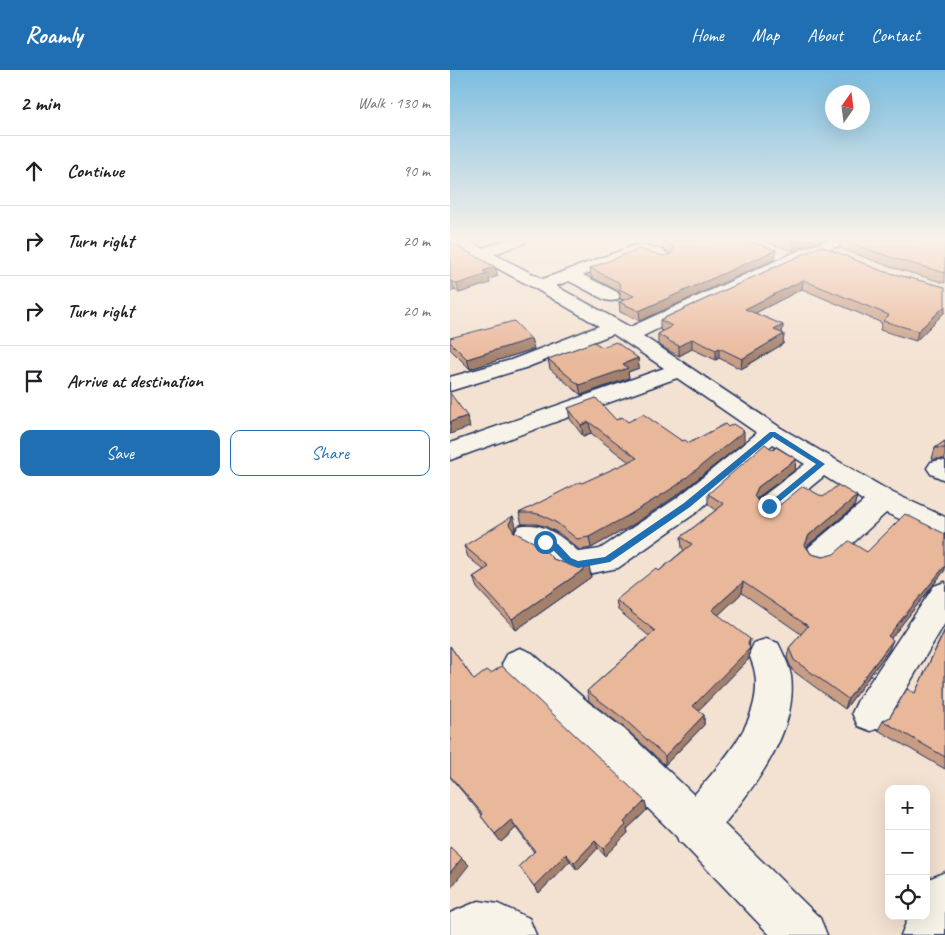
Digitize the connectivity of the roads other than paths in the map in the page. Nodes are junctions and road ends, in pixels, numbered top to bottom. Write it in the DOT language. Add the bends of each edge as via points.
graph roads {
  1 [pos="556,280"];
  2 [pos="557,280"];
  3 [pos="740,280"];
  4 [pos="611,296"];
  5 [pos="621,331"];
  6 [pos="679,370"];
  7 [pos="450,384"];
  8 [pos="772,433"];
  9 [pos="450,452"];
  10 [pos="822,464"];
  11 [pos="882,500"];
  12 [pos="769,506"];
  13 [pos="945,529"];
  14 [pos="529,534"];
  15 [pos="820,555"];
  16 [pos="945,595"];
  17 [pos="766,654"];
  18 [pos="520,664"];
  19 [pos="871,713"];
  20 [pos="694,827"];
  21 [pos="945,895"];
  22 [pos="459,935"];
  23 [pos="512,935"];
  24 [pos="803,935"];
  25 [pos="925,935"];
  1 -- 5 [label="street"];
  2 -- 4 [label="street"];
  3 -- 5 [label="street"];
  5 -- 6 [label="street"];
  5 -- 7 [label="street"];
  6 -- 8 [label="street"];
  6 -- 9 [label="street"];
  8 -- 10 [label="street"];
  8 -- 14 [label="street" via="687,505 607,560 578,564"];
  10 -- 11 [label="street"];
  10 -- 12 [label="street"];
  11 -- 13 [label="street"];
  11 -- 15 [label="street"];
  16 -- 19 [label="street"];
  17 -- 20 [label="street" via="773,676 772,702 765,728 739,774"];
  18 -- 20 [label="street" via="575,716 610,743"];
  20 -- 24 [label="street"];
  21 -- 25 [label="street"];
  22 -- 23 [label="street" via="469,927 482,924"];
}
